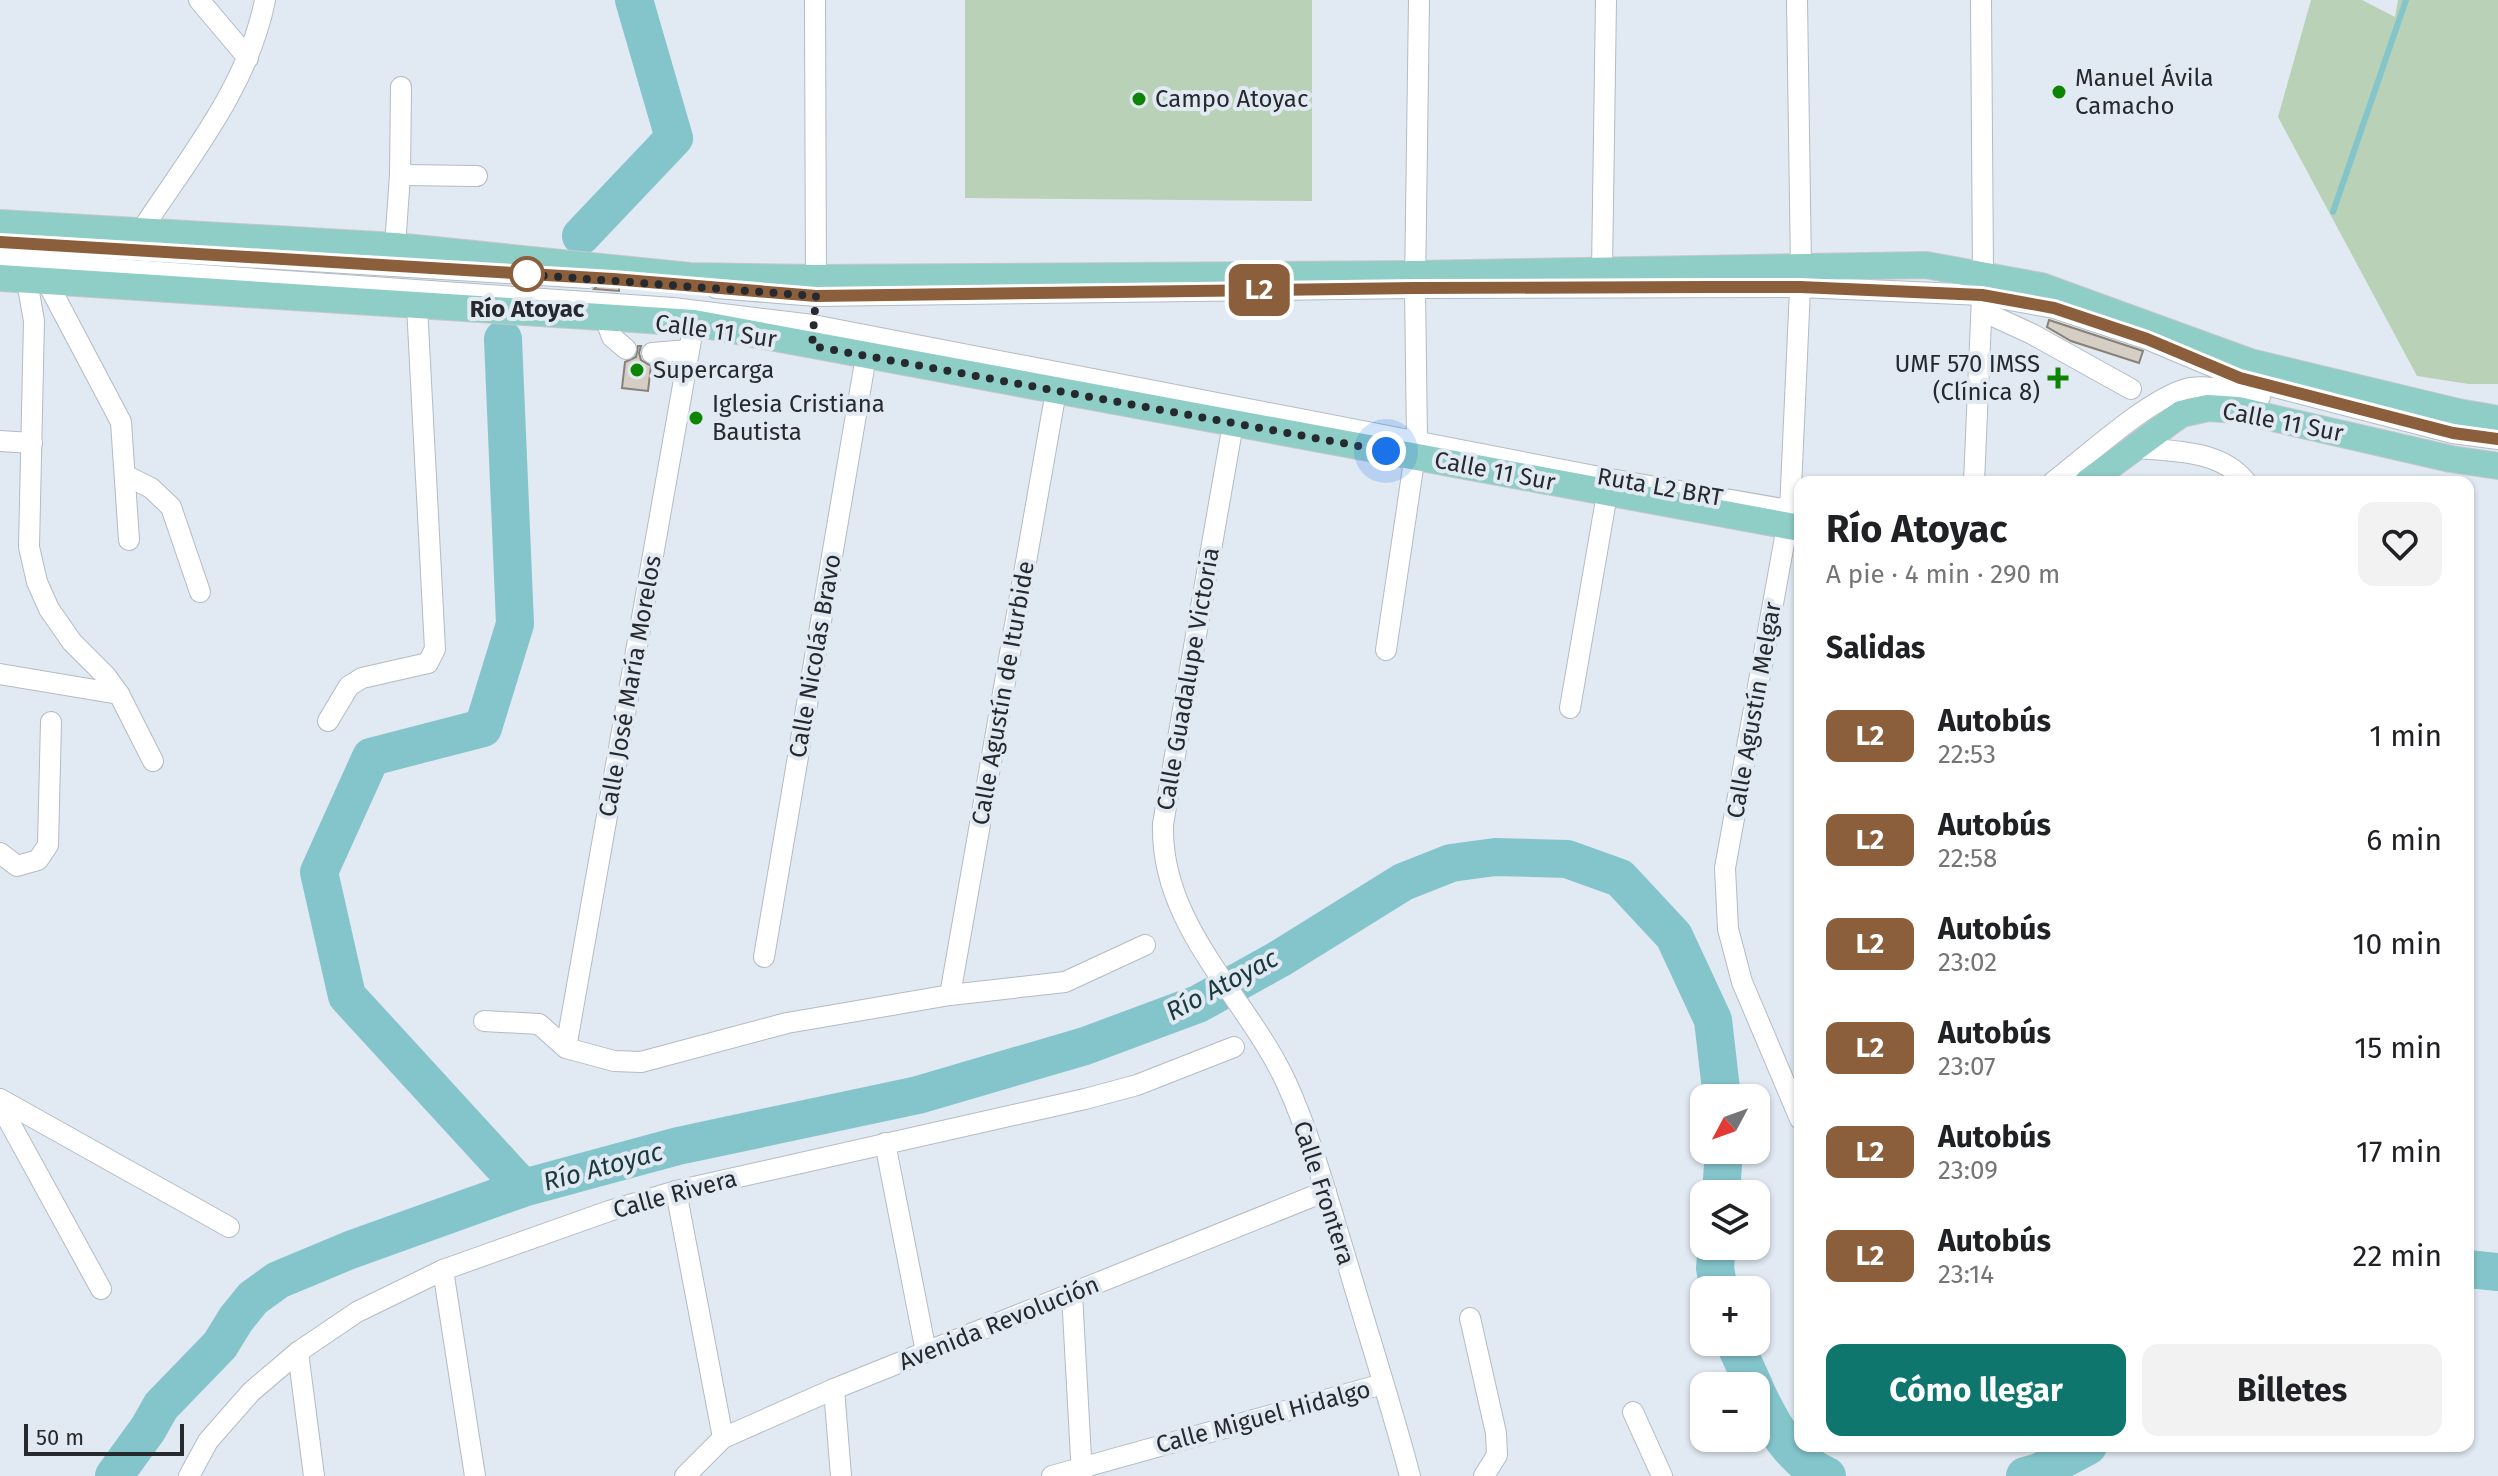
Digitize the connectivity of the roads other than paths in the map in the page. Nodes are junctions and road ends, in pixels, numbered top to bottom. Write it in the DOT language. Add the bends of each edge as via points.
graph roads {
  1 [pos="199,0"];
  2 [pos="265,0"];
  3 [pos="815,0"];
  4 [pos="1419,0"];
  5 [pos="1606,0"];
  6 [pos="1797,0"];
  7 [pos="1981,0"];
  8 [pos="248,58"];
  9 [pos="401,87"];
  10 [pos="400,175"];
  11 [pos="477,176"];
  12 [pos="0,223"];
  13 [pos="141,231"];
  14 [pos="0,242"];
  15 [pos="395,246"];
  16 [pos="0,261"];
  17 [pos="1602,271"];
  18 [pos="1800,277"];
  19 [pos="0,278"];
  20 [pos="37,281"];
  21 [pos="1415,281"];
  22 [pos="816,287"];
  23 [pos="1982,293"];
  24 [pos="417,306"];
  25 [pos="605,318"];
  26 [pos="34,321"];
  27 [pos="694,323"];
  28 [pos="72,328"];
  29 [pos="812,336"];
  30 [pos="626,349"];
  31 [pos="689,350"];
  32 [pos="652,353"];
  33 [pos="866,356"];
  34 [pos="2131,389"];
  35 [pos="1056,391"];
  36 [pos="2498,419"];
  37 [pos="1233,424"];
  38 [pos="2498,439"];
  39 [pos="0,441"];
  40 [pos="32,443"];
  41 [pos="1417,448"];
  42 [pos="2136,448"];
  43 [pos="2498,452"];
  44 [pos="2498,466"];
  45 [pos="125,475"];
  46 [pos="1795,476"];
  47 [pos="1974,476"];
  48 [pos="2061,476"];
  49 [pos="2096,476"];
  50 [pos="2239,476"];
  51 [pos="1607,494"];
  52 [pos="1794,519"];
  53 [pos="129,540"];
  54 [pos="200,592"];
  55 [pos="1386,650"];
  56 [pos="0,674"];
  57 [pos="119,694"];
  58 [pos="1570,708"];
  59 [pos="328,721"];
  60 [pos="51,722"];
  61 [pos="153,761"];
  62 [pos="0,853"];
  63 [pos="1191,930"];
  64 [pos="1145,945"];
  65 [pos="764,957"];
  66 [pos="950,995"];
  67 [pos="484,1021"];
  68 [pos="1234,1047"];
  69 [pos="566,1048"];
  70 [pos="0,1102"];
  71 [pos="1794,1105"];
  72 [pos="885,1143"];
  73 [pos="676,1191"];
  74 [pos="1326,1191"];
  75 [pos="229,1227"];
  76 [pos="443,1270"];
  77 [pos="101,1289"];
  78 [pos="1072,1294"];
  79 [pos="1470,1318"];
  80 [pos="298,1352"];
  81 [pos="926,1352"];
  82 [pos="1383,1384"];
  83 [pos="834,1389"];
  84 [pos="1633,1412"];
  85 [pos="723,1438"];
  86 [pos="1082,1472"];
  87 [pos="1407,1475"];
  88 [pos="189,1476"];
  89 [pos="314,1476"];
  90 [pos="475,1476"];
  91 [pos="685,1476"];
  92 [pos="841,1476"];
  93 [pos="1052,1476"];
  94 [pos="1484,1476"];
  95 [pos="1662,1476"];
  1 -- 8 [label="street"];
  2 -- 8 [label="street"];
  3 -- 22 [label="street"];
  4 -- 21 [label="street"];
  5 -- 17 [label="street"];
  6 -- 18 [label="street, Calle Agustín Melgar"];
  7 -- 23 [label="street"];
  8 -- 13 [label="street" via="230,95"];
  9 -- 10 [label="street"];
  10 -- 11 [label="street"];
  10 -- 15 [label="street"];
  12 -- 13 [label="main road, Calle 11 Sur"];
  13 -- 15 [label="main road, Calle 11 Sur"];
  14 -- 22 [label="street"];
  15 -- 22 [label="main road, Calle 11 Sur"];
  16 -- 29 [label="street, Ruta L2 BRT" via="673,308"];
  17 -- 18 [label="main road, Calle 11 Sur"];
  17 -- 21 [label="main road, Calle 11 Sur"];
  18 -- 21 [label="street"];
  18 -- 23 [label="main road, Calle 11 Sur" via="1926,265"];
  18 -- 46 [label="street, Calle Agustín Melgar"];
  19 -- 20 [label="main road, Calle 11 Sur"];
  20 -- 24 [label="main road, Calle 11 Sur"];
  20 -- 26 [label="street"];
  20 -- 28 [label="street"];
  21 -- 22 [label="main road, Calle 11 Sur"];
  21 -- 41 [label="street"];
  22 -- 29 [label="street"];
  23 -- 34 [label="street" via="2010,322"];
  23 -- 36 [label="main road, Calle 11 Sur" via="2041,286 2250,362"];
  23 -- 38 [label="street" via="2054,308 2240,378 2453,433"];
  23 -- 47 [label="street"];
  24 -- 25 [label="main road, Calle 11 Sur"];
  24 -- 59 [label="street" via="433,657 421,666 362,678 349,686"];
  25 -- 27 [label="main road, Calle 11 Sur"];
  25 -- 30 [label="street" via="612,337"];
  26 -- 28 [label="street"];
  26 -- 40 [label="street"];
  27 -- 29 [label="main road, Calle 11 Sur"];
  27 -- 31 [label="street, Calle José María Morelos"];
  28 -- 45 [label="street" via="121,422"];
  29 -- 33 [label="main road, Calle 11 Sur"];
  29 -- 41 [label="street, Ruta L2 BRT"];
  31 -- 32 [label="street"];
  31 -- 69 [label="street, Calle José María Morelos"];
  33 -- 35 [label="main road, Calle 11 Sur"];
  33 -- 65 [label="street, Calle Nicolás Bravo"];
  35 -- 37 [label="main road, Calle 11 Sur"];
  35 -- 66 [label="street, Calle Agustín de Iturbide"];
  37 -- 41 [label="main road, Calle 11 Sur"];
  37 -- 63 [label="street, Calle Guadalupe Victoria" via="1163,824 1169,882"];
  39 -- 40 [label="street"];
  40 -- 57 [label="street" via="29,547 37,582 60,626"];
  41 -- 51 [label="main road, Calle 11 Sur"];
  41 -- 52 [label="street, Ruta L2 BRT"];
  41 -- 55 [label="street"];
  42 -- 44 [label="main road, Calle 11 Sur" via="2181,414 2208,408"];
  42 -- 49 [label="main road, Calle 11 Sur"];
  42 -- 50 [label="street" via="2224,462"];
  43 -- 48 [label="street" via="2235,391 2188,388 2156,402"];
  45 -- 53 [label="street"];
  45 -- 54 [label="street" via="151,488 171,507"];
  51 -- 52 [label="main road, Calle 11 Sur"];
  51 -- 58 [label="street"];
  52 -- 71 [label="street, Calle Agustín Melgar" via="1725,868 1728,929 1742,982"];
  56 -- 57 [label="street"];
  57 -- 61 [label="street"];
  60 -- 62 [label="street" via="48,845 38,860 17,866"];
  63 -- 74 [label="street, Calle Frontera" via="1287,1084"];
  64 -- 66 [label="street" via="1065,982"];
  66 -- 69 [label="street" via="774,1026 641,1062"];
  67 -- 69 [label="street" via="539,1024"];
  68 -- 72 [label="street, Calle Rivera" via="1137,1085"];
  70 -- 75 [label="street"];
  70 -- 77 [label="street"];
  72 -- 73 [label="street, Calle Rivera"];
  72 -- 81 [label="street"];
  73 -- 76 [label="street, Calle Rivera"];
  73 -- 85 [label="street"];
  74 -- 78 [label="street, Avenida Revolución"];
  74 -- 82 [label="street, Calle Frontera"];
  76 -- 80 [label="street, Calle Rivera" via="357,1312"];
  76 -- 90 [label="street"];
  78 -- 81 [label="street, Avenida Revolución"];
  78 -- 86 [label="street"];
  79 -- 94 [label="street" via="1496,1433 1497,1455"];
  80 -- 88 [label="street, Calle Rivera" via="251,1392 208,1441"];
  80 -- 89 [label="street"];
  81 -- 83 [label="street, Avenida Revolución"];
  82 -- 86 [label="street, Calle Miguel Hidalgo"];
  82 -- 87 [label="street, Calle Frontera"];
  83 -- 85 [label="street, Avenida Revolución"];
  83 -- 92 [label="street"];
  84 -- 95 [label="street"];
  85 -- 91 [label="street, Avenida Revolución"];
  86 -- 93 [label="street, Calle Miguel Hidalgo"];
}
